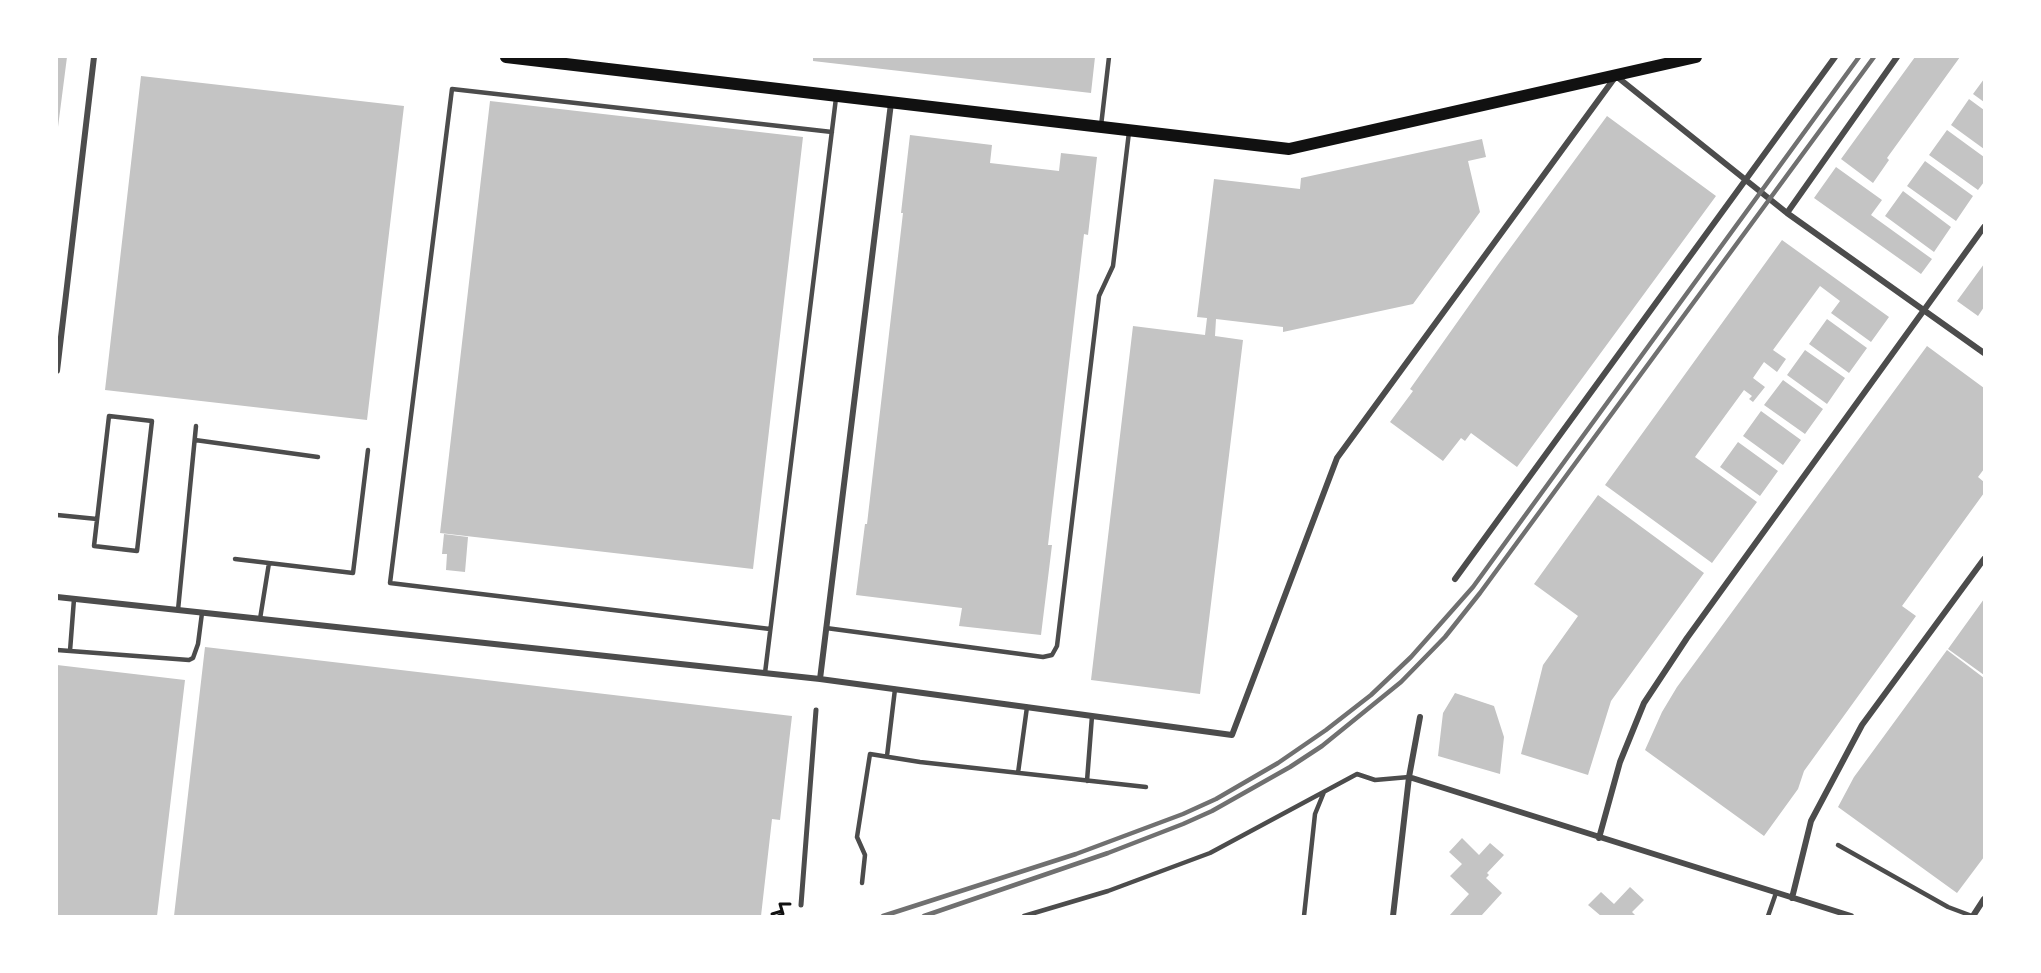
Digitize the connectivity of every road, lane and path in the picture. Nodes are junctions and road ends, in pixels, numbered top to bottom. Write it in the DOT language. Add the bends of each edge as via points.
graph roads {
  1 [pos="94,57"];
  2 [pos="506,57"];
  3 [pos="1109,57"];
  4 [pos="1696,57"];
  5 [pos="1835,57"];
  6 [pos="1897,57"];
  7 [pos="1616,76"];
  8 [pos="837,96"];
  9 [pos="892,102"];
  10 [pos="1101,126"];
  11 [pos="1129,129"];
  12 [pos="832,132"];
  13 [pos="1746,178"];
  14 [pos="1787,213"];
  15 [pos="1984,226"];
  16 [pos="1924,309"];
  17 [pos="1984,353"];
  18 [pos="57,371"];
  19 [pos="196,426"];
  20 [pos="195,440"];
  21 [pos="368,450"];
  22 [pos="318,456"];
  23 [pos="57,515"];
  24 [pos="97,519"];
  25 [pos="235,558"];
  26 [pos="1984,559"];
  27 [pos="269,563"];
  28 [pos="1455,579"];
  29 [pos="57,597"];
  30 [pos="74,599"];
  31 [pos="178,610"];
  32 [pos="202,613"];
  33 [pos="260,619"];
  34 [pos="826,628"];
  35 [pos="770,629"];
  36 [pos="57,650"];
  37 [pos="70,651"];
  38 [pos="765,673"];
  39 [pos="820,679"];
  40 [pos="895,689"];
  41 [pos="1027,707"];
  42 [pos="816,710"];
  43 [pos="1092,716"];
  44 [pos="1420,717"];
  45 [pos="887,756"];
  46 [pos="1018,773"];
  47 [pos="1409,777"];
  48 [pos="1087,781"];
  49 [pos="1146,787"];
  50 [pos="1324,792"];
  51 [pos="1599,838"];
  52 [pos="1838,845"];
  53 [pos="862,883"];
  54 [pos="1776,893"];
  55 [pos="1792,898"];
  56 [pos="1984,899"];
  57 [pos="801,905"];
  58 [pos="773,916"];
  59 [pos="781,916"];
  60 [pos="1024,916"];
  61 [pos="1304,916"];
  62 [pos="1393,916"];
  63 [pos="1768,916"];
  64 [pos="1851,916"];
  65 [pos="1972,916"];
  1 -- 18 [label="street"];
  2 -- 8 [label="main road"];
  3 -- 10 [label="lane"];
  4 -- 7 [label="main road"];
  5 -- 13 [label="street"];
  6 -- 14 [label="street"];
  7 -- 11 [label="main road" via="1289,149"];
  7 -- 13 [label="street"];
  7 -- 43 [label="street" via="1337,458 1232,735"];
  8 -- 9 [label="main road"];
  8 -- 12 [label="lane"];
  9 -- 10 [label="main road"];
  9 -- 34 [label="street"];
  10 -- 11 [label="main road"];
  11 -- 34 [label="lane" via="1113,266 1099,296 1063,604 1052,655 1043,657"];
  12 -- 35 [label="lane"];
  12 -- 35 [label="lane" via="452,89 394,548 390,583"];
  13 -- 14 [label="street"];
  13 -- 28 [label="street"];
  14 -- 16 [label="street"];
  15 -- 16 [label="street"];
  16 -- 17 [label="street"];
  16 -- 51 [label="street" via="1644,703 1620,762"];
  19 -- 20 [label="lane"];
  20 -- 22 [label="lane"];
  20 -- 31 [label="lane"];
  21 -- 27 [label="lane" via="353,573"];
  23 -- 24 [label="lane"];
  24 -- 24 [label="lane" via="109,416 152,422 137,551 94,546"];
  25 -- 27 [label="lane"];
  26 -- 55 [label="street" via="1862,725 1811,821"];
  27 -- 33 [label="lane"];
  29 -- 30 [label="street"];
  30 -- 31 [label="street"];
  30 -- 37 [label="lane"];
  31 -- 32 [label="street"];
  32 -- 33 [label="street"];
  32 -- 37 [label="lane" via="198,644 189,660"];
  33 -- 38 [label="street"];
  34 -- 39 [label="street"];
  35 -- 38 [label="lane"];
  36 -- 37 [label="lane"];
  38 -- 39 [label="street"];
  39 -- 40 [label="street"];
  40 -- 41 [label="street"];
  40 -- 45 [label="lane"];
  41 -- 43 [label="street"];
  41 -- 46 [label="lane"];
  42 -- 57 [label="street"];
  43 -- 48 [label="lane"];
  44 -- 47 [label="street"];
  45 -- 46 [label="lane"];
  45 -- 53 [label="lane" via="870,754 857,837 865,855"];
  46 -- 48 [label="lane"];
  47 -- 50 [label="lane" via="1375,780 1357,774"];
  47 -- 51 [label="street"];
  47 -- 62 [label="street"];
  48 -- 49 [label="lane"];
  50 -- 60 [label="lane" via="1210,853 1108,891"];
  50 -- 61 [label="lane" via="1315,814"];
  51 -- 54 [label="street"];
  52 -- 65 [label="lane" via="1948,907"];
  54 -- 55 [label="street"];
  54 -- 63 [label="lane"];
  55 -- 64 [label="street"];
  56 -- 65 [label="street"];
  57 -- 59 [label="path" via="780,904"];
  58 -- 59 [label="path" via="782,911"];
}
